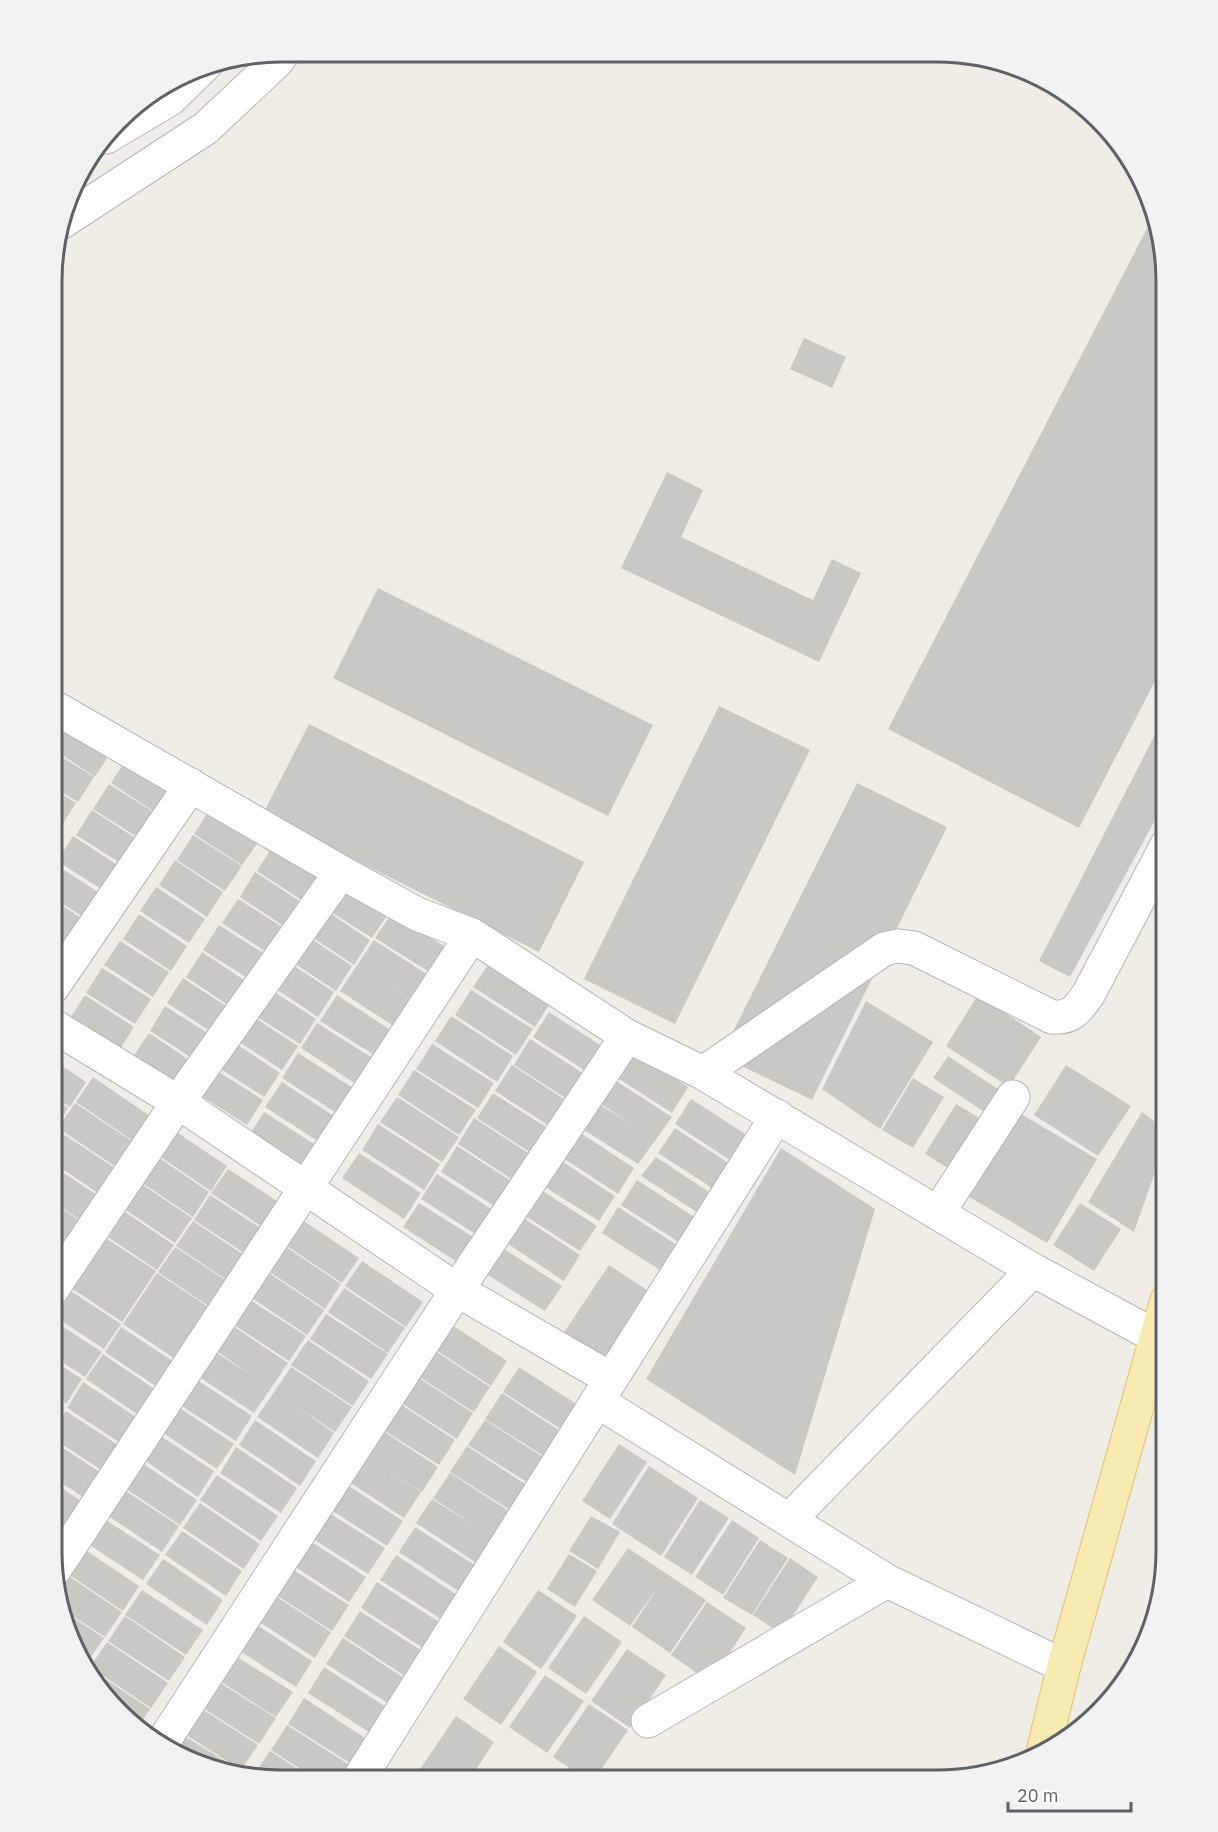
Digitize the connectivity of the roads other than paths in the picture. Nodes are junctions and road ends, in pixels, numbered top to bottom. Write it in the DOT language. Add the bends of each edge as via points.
graph roads {
  1 [pos="276,62"];
  2 [pos="187,83"];
  3 [pos="128,124"];
  4 [pos="71,217"];
  5 [pos="62,712"];
  6 [pos="190,785"];
  7 [pos="1156,866"];
  8 [pos="341,872"];
  9 [pos="472,934"];
  10 [pos="62,973"];
  11 [pos="62,1031"];
  12 [pos="627,1036"];
  13 [pos="703,1073"];
  14 [pos="1013,1097"];
  15 [pos="178,1102"];
  16 [pos="777,1116"];
  17 [pos="306,1188"];
  18 [pos="939,1214"];
  19 [pos="1033,1270"];
  20 [pos="62,1275"];
  21 [pos="457,1290"];
  22 [pos="1156,1337"];
  23 [pos="604,1390"];
  24 [pos="789,1520"];
  25 [pos="62,1558"];
  26 [pos="887,1581"];
  27 [pos="1064,1666"];
  28 [pos="648,1720"];
  29 [pos="165,1737"];
  30 [pos="1045,1742"];
  31 [pos="365,1770"];
  1 -- 4 [label="street" via="206,128"];
  2 -- 3 [label="street" via="170,99"];
  5 -- 6 [label="street"];
  6 -- 8 [label="street"];
  6 -- 10 [label="street"];
  7 -- 13 [label="street" via="1089,993 1077,1011 1064,1018 1052,1017 914,948 897,946 884,949"];
  8 -- 9 [label="street" via="417,914"];
  8 -- 15 [label="street"];
  9 -- 12 [label="street"];
  9 -- 17 [label="street"];
  11 -- 15 [label="street"];
  12 -- 13 [label="street"];
  12 -- 21 [label="street"];
  13 -- 16 [label="street"];
  14 -- 18 [label="street"];
  15 -- 17 [label="street"];
  15 -- 20 [label="street"];
  16 -- 18 [label="street"];
  16 -- 23 [label="street"];
  17 -- 21 [label="street"];
  17 -- 25 [label="street"];
  18 -- 19 [label="street"];
  19 -- 22 [label="street"];
  19 -- 24 [label="street"];
  21 -- 23 [label="street"];
  21 -- 29 [label="street"];
  22 -- 27 [label="main road"];
  23 -- 24 [label="street"];
  23 -- 31 [label="street"];
  24 -- 26 [label="street"];
  26 -- 27 [label="street"];
  26 -- 28 [label="street"];
  27 -- 30 [label="main road"];
}
